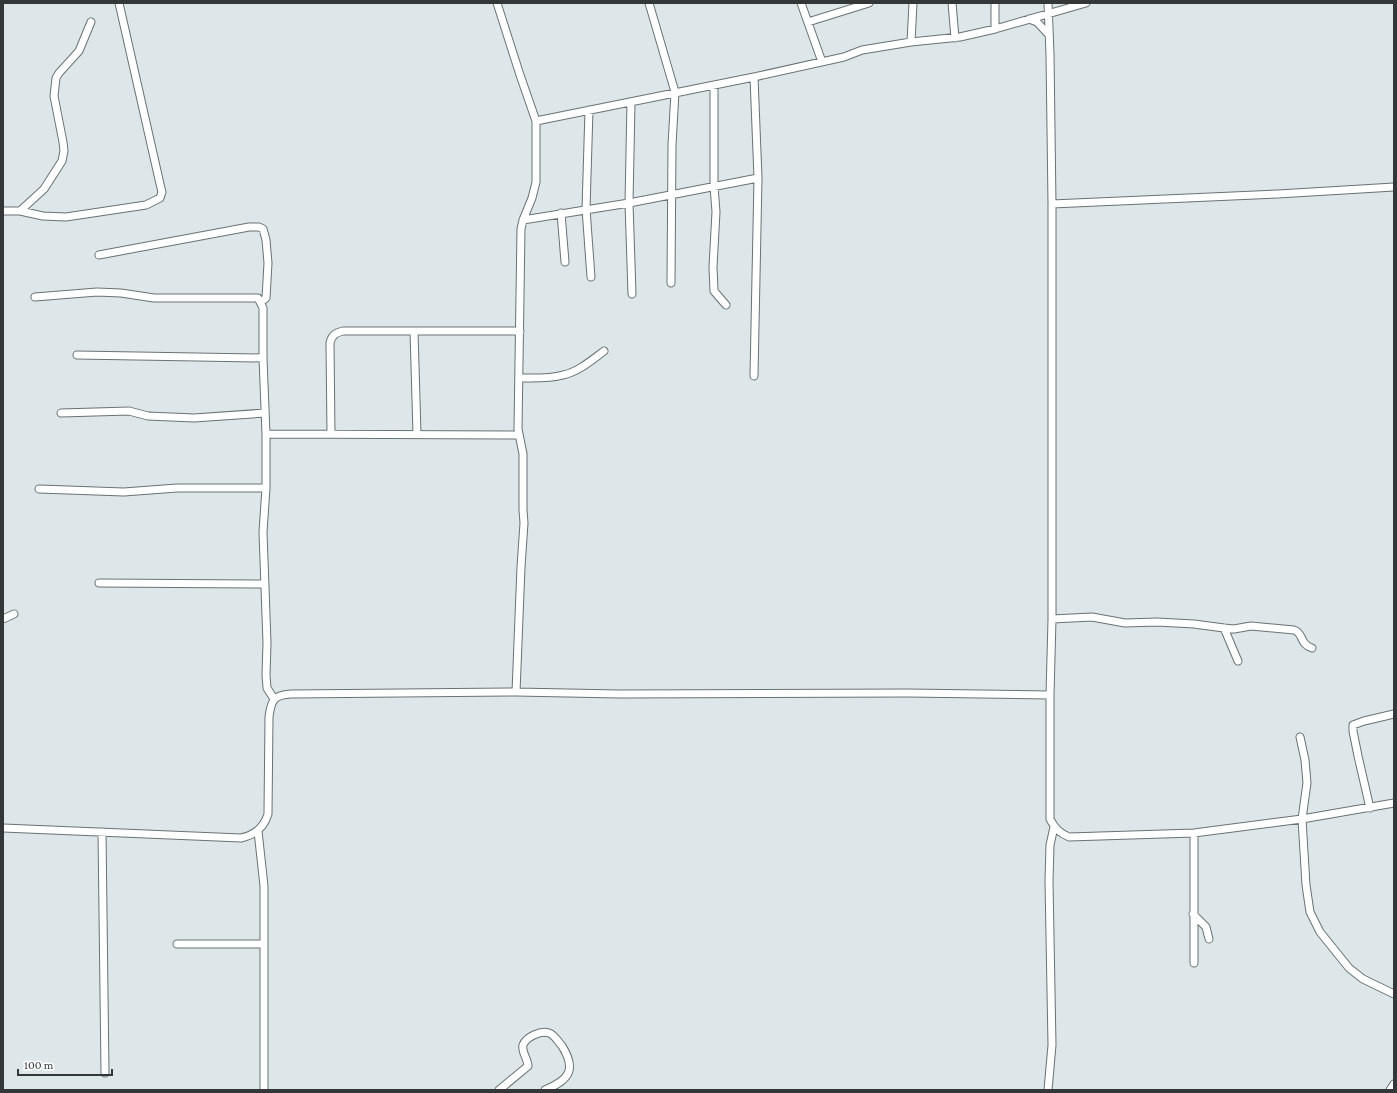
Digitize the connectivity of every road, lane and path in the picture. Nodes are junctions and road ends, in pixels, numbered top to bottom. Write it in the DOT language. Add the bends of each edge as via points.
graph roads {
  1 [pos="119,3"];
  2 [pos="497,3"];
  3 [pos="649,3"];
  4 [pos="801,3"];
  5 [pos="869,3"];
  6 [pos="913,3"];
  7 [pos="952,3"];
  8 [pos="995,3"];
  9 [pos="1048,3"];
  10 [pos="1086,3"];
  11 [pos="1048,15"];
  12 [pos="1028,19"];
  13 [pos="91,22"];
  14 [pos="808,22"];
  15 [pos="995,29"];
  16 [pos="1049,35"];
  17 [pos="955,38"];
  18 [pos="911,42"];
  19 [pos="822,62"];
  20 [pos="754,77"];
  21 [pos="714,85"];
  22 [pos="674,92"];
  23 [pos="630,102"];
  24 [pos="589,110"];
  25 [pos="536,121"];
  26 [pos="758,178"];
  27 [pos="714,186"];
  28 [pos="1394,187"];
  29 [pos="672,194"];
  30 [pos="630,202"];
  31 [pos="1052,204"];
  32 [pos="586,209"];
  33 [pos="3,211"];
  34 [pos="20,211"];
  35 [pos="561,214"];
  36 [pos="523,220"];
  37 [pos="99,255"];
  38 [pos="565,262"];
  39 [pos="591,277"];
  40 [pos="671,283"];
  41 [pos="632,294"];
  42 [pos="35,297"];
  43 [pos="261,302"];
  44 [pos="726,305"];
  45 [pos="414,331"];
  46 [pos="520,331"];
  47 [pos="604,351"];
  48 [pos="77,355"];
  49 [pos="263,358"];
  50 [pos="754,376"];
  51 [pos="519,378"];
  52 [pos="61,413"];
  53 [pos="265,413"];
  54 [pos="266,434"];
  55 [pos="331,434"];
  56 [pos="417,434"];
  57 [pos="519,435"];
  58 [pos="266,488"];
  59 [pos="39,489"];
  60 [pos="98,583"];
  61 [pos="264,584"];
  62 [pos="14,614"];
  63 [pos="3,619"];
  64 [pos="1052,619"];
  65 [pos="1224,628"];
  66 [pos="1312,648"];
  67 [pos="1238,661"];
  68 [pos="516,692"];
  69 [pos="1050,695"];
  70 [pos="274,699"];
  71 [pos="1394,714"];
  72 [pos="1300,737"];
  73 [pos="1394,803"];
  74 [pos="1370,808"];
  75 [pos="1302,819"];
  76 [pos="1054,827"];
  77 [pos="3,828"];
  78 [pos="258,831"];
  79 [pos="102,832"];
  80 [pos="1194,833"];
  81 [pos="1193,914"];
  82 [pos="1209,939"];
  83 [pos="177,944"];
  84 [pos="263,944"];
  85 [pos="1194,962"];
  86 [pos="1394,994"];
  87 [pos="105,1073"];
  88 [pos="1394,1084"];
  89 [pos="264,1090"];
  90 [pos="499,1090"];
  91 [pos="545,1090"];
  92 [pos="1048,1090"];
  93 [pos="1390,1090"];
  1 -- 34 [label="street" via="162,192 160,198 146,205 66,217"];
  2 -- 25 [label="street"];
  3 -- 22 [label="street"];
  4 -- 14 [label="street"];
  5 -- 14 [label="street"];
  6 -- 18 [label="street"];
  7 -- 17 [label="street"];
  8 -- 15 [label="street"];
  9 -- 11 [label="street"];
  10 -- 11 [label="street"];
  11 -- 12 [label="street"];
  11 -- 16 [label="street"];
  12 -- 15 [label="street"];
  12 -- 16 [label="street" via="1037,22"];
  13 -- 34 [label="street" via="79,51 56,78 54,96 63,142 62,161 44,189"];
  14 -- 19 [label="street"];
  15 -- 17 [label="street"];
  16 -- 31 [label="street"];
  17 -- 18 [label="street"];
  18 -- 19 [label="street" via="862,50"];
  19 -- 20 [label="street"];
  20 -- 21 [label="street"];
  20 -- 26 [label="street"];
  21 -- 22 [label="street"];
  21 -- 27 [label="street"];
  22 -- 23 [label="street"];
  22 -- 29 [label="street"];
  23 -- 24 [label="street"];
  23 -- 30 [label="street"];
  24 -- 25 [label="street"];
  24 -- 32 [label="street"];
  25 -- 36 [label="street" via="536,182"];
  26 -- 27 [label="street"];
  26 -- 50 [label="street"];
  27 -- 29 [label="street"];
  27 -- 44 [label="street" via="714,291"];
  28 -- 31 [label="street"];
  29 -- 30 [label="street"];
  29 -- 40 [label="street"];
  30 -- 32 [label="street"];
  30 -- 41 [label="street"];
  31 -- 64 [label="street"];
  32 -- 35 [label="street"];
  32 -- 39 [label="street"];
  33 -- 34 [label="street"];
  35 -- 36 [label="street"];
  35 -- 38 [label="street"];
  36 -- 46 [label="street"];
  37 -- 43 [label="street" via="259,227 263,229 266,240 268,264 266,298"];
  42 -- 43 [label="street" via="97,292 154,298 254,297"];
  43 -- 49 [label="street"];
  45 -- 46 [label="street"];
  45 -- 55 [label="street" via="336,333 330,343"];
  45 -- 56 [label="street"];
  46 -- 51 [label="street"];
  47 -- 51 [label="street" via="582,367 564,375"];
  48 -- 49 [label="street"];
  49 -- 53 [label="street"];
  51 -- 57 [label="street"];
  52 -- 53 [label="street" via="129,411 148,416 194,418"];
  53 -- 54 [label="street"];
  54 -- 55 [label="street"];
  54 -- 58 [label="street"];
  55 -- 56 [label="street"];
  56 -- 57 [label="street"];
  57 -- 68 [label="street" via="523,454 524,523"];
  58 -- 59 [label="street" via="177,488 124,492"];
  58 -- 61 [label="street" via="263,532"];
  60 -- 61 [label="street"];
  61 -- 70 [label="street" via="267,688"];
  62 -- 63 [label="street"];
  64 -- 65 [label="street" via="1092,617 1125,623 1157,622"];
  64 -- 69 [label="street"];
  65 -- 66 [label="street" via="1251,626 1294,630 1299,633 1304,643"];
  65 -- 67 [label="street"];
  68 -- 69 [label="street"];
  68 -- 70 [label="street" via="291,694"];
  69 -- 76 [label="street" via="1049,808"];
  70 -- 78 [label="street" via="269,717 268,814 266,823"];
  71 -- 74 [label="street" via="1353,725"];
  72 -- 75 [label="street" via="1307,783"];
  73 -- 74 [label="street"];
  74 -- 75 [label="street"];
  75 -- 80 [label="street"];
  75 -- 86 [label="street" via="1306,885 1314,922 1349,968 1363,979"];
  76 -- 80 [label="street" via="1070,837"];
  76 -- 92 [label="street" via="1050,845 1049,881 1052,1045"];
  77 -- 79 [label="street"];
  78 -- 79 [label="street" via="241,838"];
  78 -- 84 [label="street" via="264,886"];
  79 -- 87 [label="street"];
  80 -- 81 [label="street"];
  81 -- 82 [label="street" via="1206,927"];
  81 -- 85 [label="street"];
  83 -- 84 [label="street"];
  84 -- 89 [label="street"];
  88 -- 93 [label="street"];
  90 -- 91 [label="street" via="528,1066 523,1044 544,1032 550,1033 560,1044 569,1061 570,1069 562,1082"];
}
